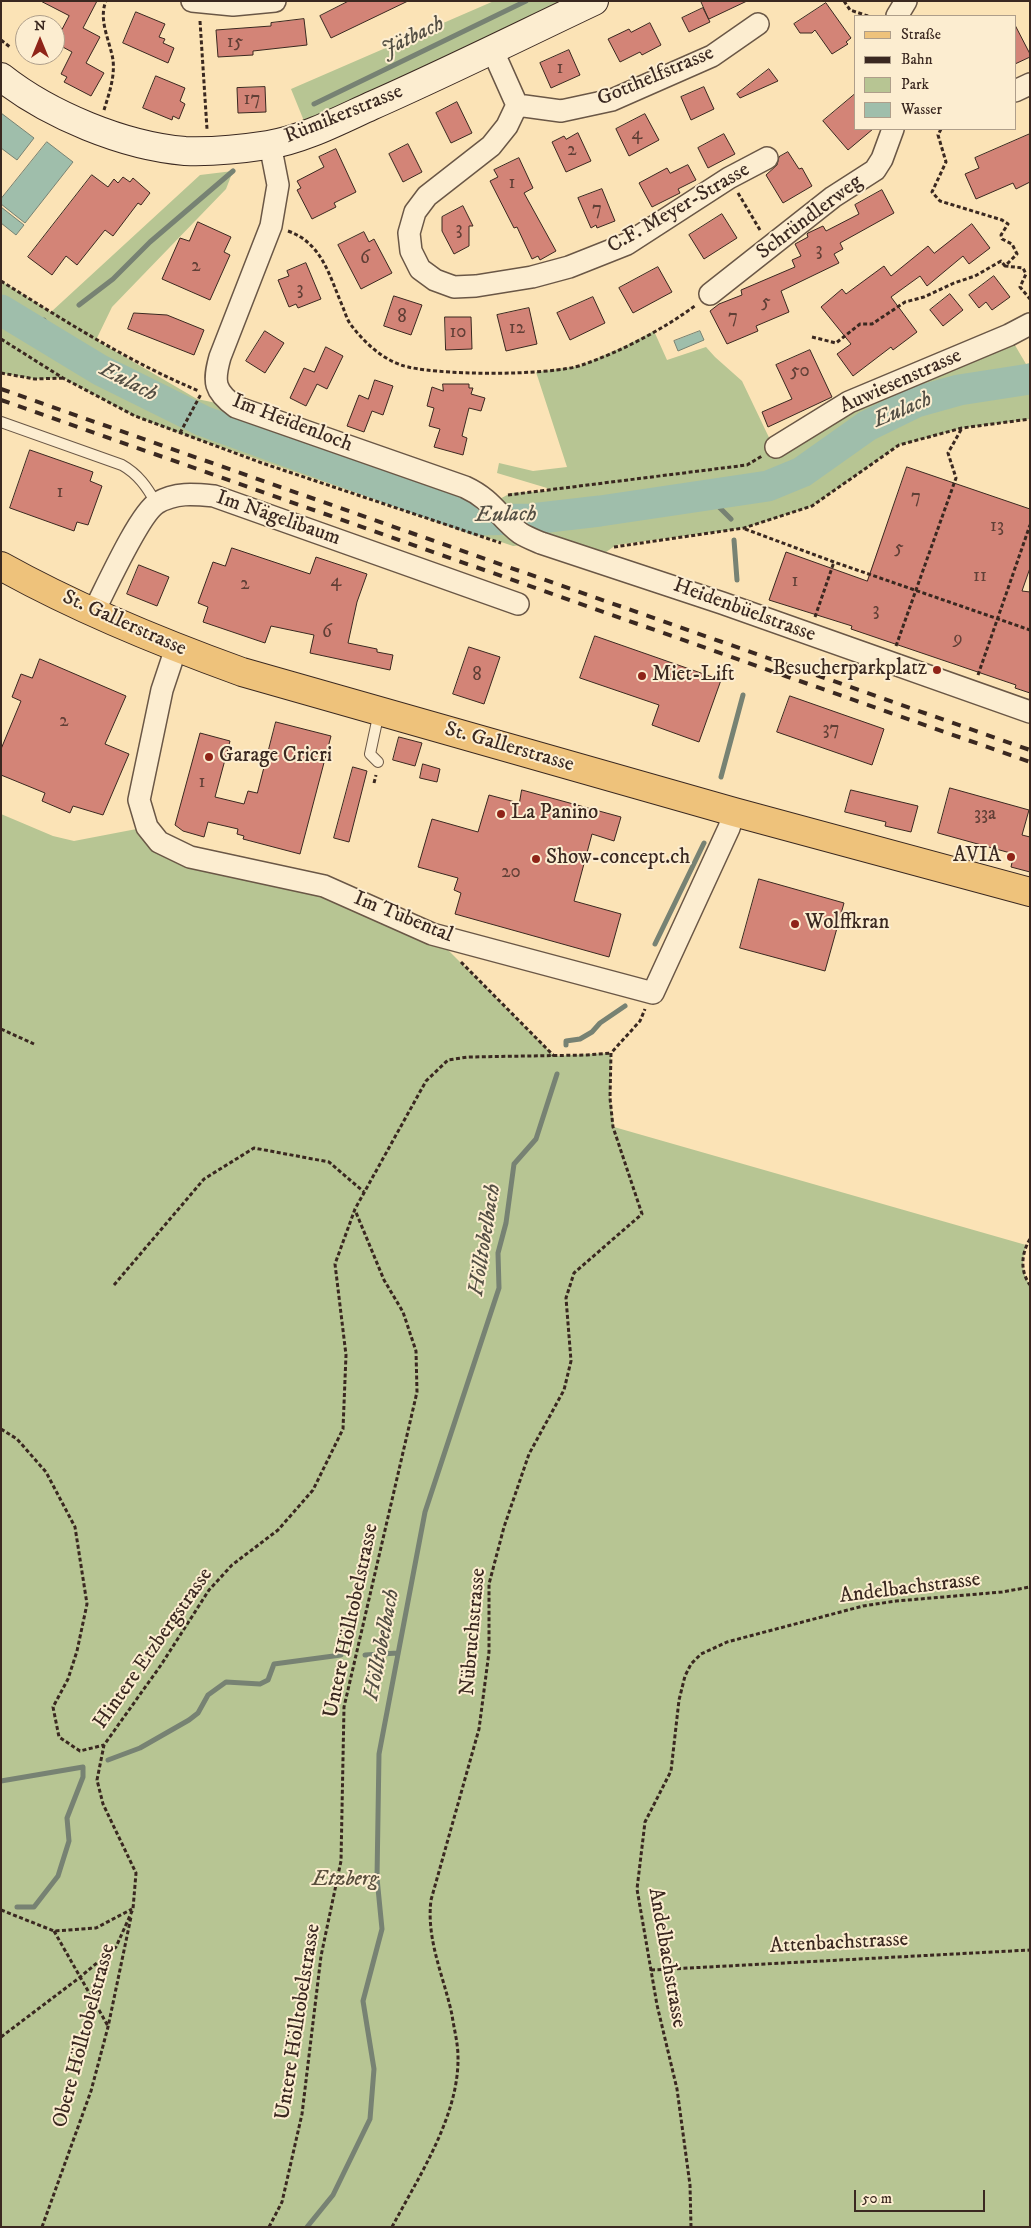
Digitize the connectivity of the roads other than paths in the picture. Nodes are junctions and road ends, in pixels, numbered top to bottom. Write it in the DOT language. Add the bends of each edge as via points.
graph roads {
  1 [pos="275,1"];
  2 [pos="594,1"];
  3 [pos="906,1"];
  4 [pos="196,2"];
  5 [pos="898,15"];
  6 [pos="758,24"];
  7 [pos="492,49"];
  8 [pos="1,78"];
  9 [pos="1030,84"];
  10 [pos="1016,91"];
  11 [pos="517,105"];
  12 [pos="893,130"];
  13 [pos="270,144"];
  14 [pos="767,158"];
  15 [pos="710,294"];
  16 [pos="1030,324"];
  17 [pos="1,422"];
  18 [pos="776,447"];
  19 [pos="156,503"];
  20 [pos="542,544"];
  21 [pos="1,566"];
  22 [pos="518,604"];
  23 [pos="93,613"];
  24 [pos="176,648"];
  25 [pos="379,711"];
  26 [pos="1030,712"];
  27 [pos="378,762"];
  28 [pos="734,812"];
  29 [pos="1030,892"];
  1 -- 4 [label="street" via="233,5"];
  2 -- 7 [label="main road, Rümikerstrasse"];
  3 -- 5 [label="street"];
  6 -- 11 [label="street, Gotthelfstrasse" via="712,56 612,100 561,111"];
  7 -- 11 [label="street"];
  7 -- 13 [label="main road, Rümikerstrasse" via="309,133"];
  8 -- 13 [label="main road, Rümikerstrasse" via="38,104 73,120 147,144 185,151 213,151"];
  9 -- 10 [label="street"];
  11 -- 14 [label="street, C.F. Meyer-Strasse" via="492,146 427,196 415,212 409,232 411,251 420,269 434,280 454,287 476,286 569,267 627,244 729,178"];
  12 -- 15 [label="street, Schründlerweg" via="875,170 826,202"];
  13 -- 20 [label="street, Im Heidenloch" via="278,185 271,226 220,357 216,386 222,397 236,407 479,493 492,503 514,539"];
  16 -- 18 [label="street, Auwiesenstrasse" via="849,402"];
  17 -- 19 [label="lane" via="126,467 145,483"];
  19 -- 22 [label="street, Im Nägelibaum" via="182,493 214,496"];
  19 -- 23 [label="street, Im Nägelibaum" via="142,519"];
  20 -- 26 [label="street, Heidenbüelstrasse" via="722,603"];
  21 -- 23 [label="main road, St. Gallerstrasse"];
  23 -- 24 [label="main road, St. Gallerstrasse"];
  24 -- 25 [label="main road, St. Gallerstrasse" via="250,674"];
  24 -- 28 [label="street, Im Tubental" via="162,690 139,800 147,827 159,842 190,857 324,886 432,934 653,993"];
  25 -- 27 [label="lane" via="370,754"];
  25 -- 28 [label="main road, St. Gallerstrasse"];
  28 -- 29 [label="main road, St. Gallerstrasse"];
}
